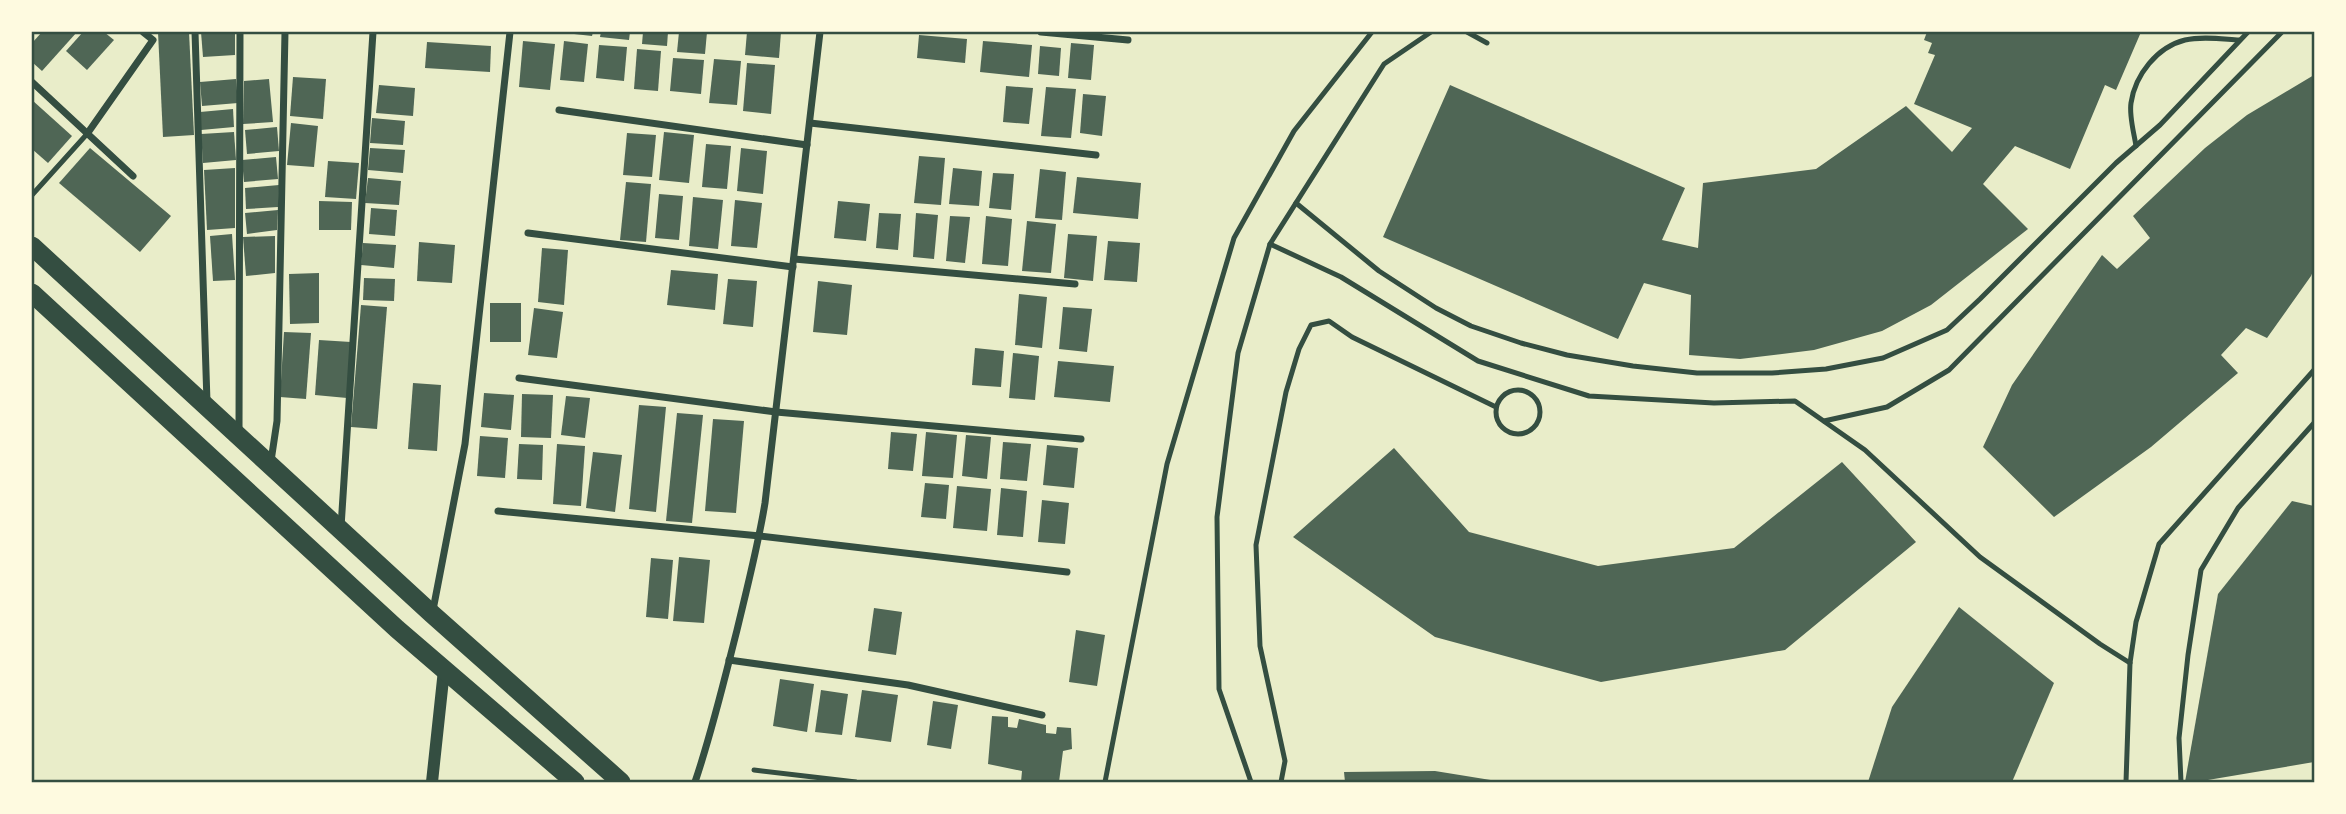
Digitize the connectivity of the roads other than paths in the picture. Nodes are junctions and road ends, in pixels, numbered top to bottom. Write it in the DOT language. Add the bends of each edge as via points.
graph roads {
  1 [pos="143,32"];
  2 [pos="195,32"];
  3 [pos="240,32"];
  4 [pos="285,32"];
  5 [pos="373,32"];
  6 [pos="510,32"];
  7 [pos="820,32"];
  8 [pos="1041,32"];
  9 [pos="1372,32"];
  10 [pos="1431,32"];
  11 [pos="1467,32"];
  12 [pos="2248,32"];
  13 [pos="2282,32"];
  14 [pos="1128,40"];
  15 [pos="2240,40"];
  16 [pos="1487,43"];
  17 [pos="32,82"];
  18 [pos="558,110"];
  19 [pos="810,123"];
  20 [pos="87,134"];
  21 [pos="807,145"];
  22 [pos="2136,146"];
  23 [pos="1096,155"];
  24 [pos="133,176"];
  25 [pos="32,195"];
  26 [pos="1296,203"];
  27 [pos="528,233"];
  28 [pos="1270,244"];
  29 [pos="32,246"];
  30 [pos="794,263"];
  31 [pos="1075,284"];
  32 [pos="32,293"];
  33 [pos="2315,370"];
  34 [pos="519,378"];
  35 [pos="1531,378"];
  36 [pos="1520,390"];
  37 [pos="207,407"];
  38 [pos="1496,407"];
  39 [pos="776,411"];
  40 [pos="1824,421"];
  41 [pos="2315,423"];
  42 [pos="239,437"];
  43 [pos="1081,439"];
  44 [pos="271,466"];
  45 [pos="498,511"];
  46 [pos="341,530"];
  47 [pos="760,536"];
  48 [pos="1067,572"];
  49 [pos="432,614"];
  50 [pos="729,660"];
  51 [pos="2130,663"];
  52 [pos="444,670"];
  53 [pos="1042,715"];
  54 [pos="754,770"];
  55 [pos="432,782"];
  56 [pos="575,782"];
  57 [pos="621,782"];
  58 [pos="695,782"];
  59 [pos="856,782"];
  60 [pos="1105,782"];
  61 [pos="1251,782"];
  62 [pos="1281,782"];
  63 [pos="2126,782"];
  64 [pos="2181,782"];
  1 -- 20 [label="street" via="153,40"];
  2 -- 37 [label="street"];
  3 -- 42 [label="street"];
  4 -- 44 [label="street" via="277,421"];
  5 -- 46 [label="street"];
  6 -- 49 [label="street" via="465,444"];
  7 -- 19 [label="street"];
  8 -- 14 [label="street"];
  9 -- 60 [label="lane" via="1294,131 1234,238 1167,464"];
  10 -- 26 [label="lane" via="1384,64"];
  11 -- 16 [label="lane"];
  12 -- 15 [label="lane"];
  13 -- 40 [label="lane" via="1949,370 1886,407"];
  15 -- 22 [label="lane"];
  15 -- 22 [label="lane" via="2183,40 2160,52 2137,78 2130,105"];
  17 -- 20 [label="street"];
  18 -- 21 [label="street"];
  19 -- 21 [label="street"];
  19 -- 23 [label="street"];
  20 -- 24 [label="street"];
  20 -- 25 [label="lane"];
  21 -- 30 [label="street"];
  22 -- 26 [label="lane" via="1947,330 1883,358 1772,373 1697,373 1633,366 1567,355 1471,326 1379,271"];
  26 -- 28 [label="lane"];
  27 -- 30 [label="street"];
  28 -- 35 [label="lane" via="1340,277 1478,361"];
  28 -- 61 [label="lane" via="1238,353 1217,517 1219,689"];
  29 -- 37 [label="highway"];
  30 -- 31 [label="street"];
  30 -- 39 [label="street"];
  32 -- 52 [label="highway"];
  33 -- 51 [label="lane" via="2159,544 2136,622"];
  34 -- 39 [label="street"];
  35 -- 36 [label="lane"];
  35 -- 40 [label="lane" via="1589,396 1714,403 1795,401"];
  36 -- 38 [label="lane" via="1504,395"];
  36 -- 38 [label="lane" via="1533,395 1540,408 1532,429 1519,434 1506,431 1497,420"];
  37 -- 42 [label="highway"];
  38 -- 62 [label="lane" via="1352,337 1329,321 1311,325 1286,392 1256,545 1260,646 1285,761"];
  39 -- 43 [label="street"];
  39 -- 47 [label="street"];
  40 -- 51 [label="lane" via="1864,450 1980,557"];
  41 -- 64 [label="lane" via="2238,508 2202,570 2179,738"];
  42 -- 44 [label="highway"];
  44 -- 46 [label="highway"];
  45 -- 47 [label="street"];
  46 -- 49 [label="highway"];
  47 -- 48 [label="street"];
  47 -- 50 [label="street"];
  49 -- 57 [label="highway"];
  50 -- 53 [label="street" via="908,685"];
  50 -- 58 [label="street"];
  51 -- 63 [label="lane"];
  52 -- 55 [label="street"];
  52 -- 56 [label="highway"];
  54 -- 59 [label="lane"];
}
